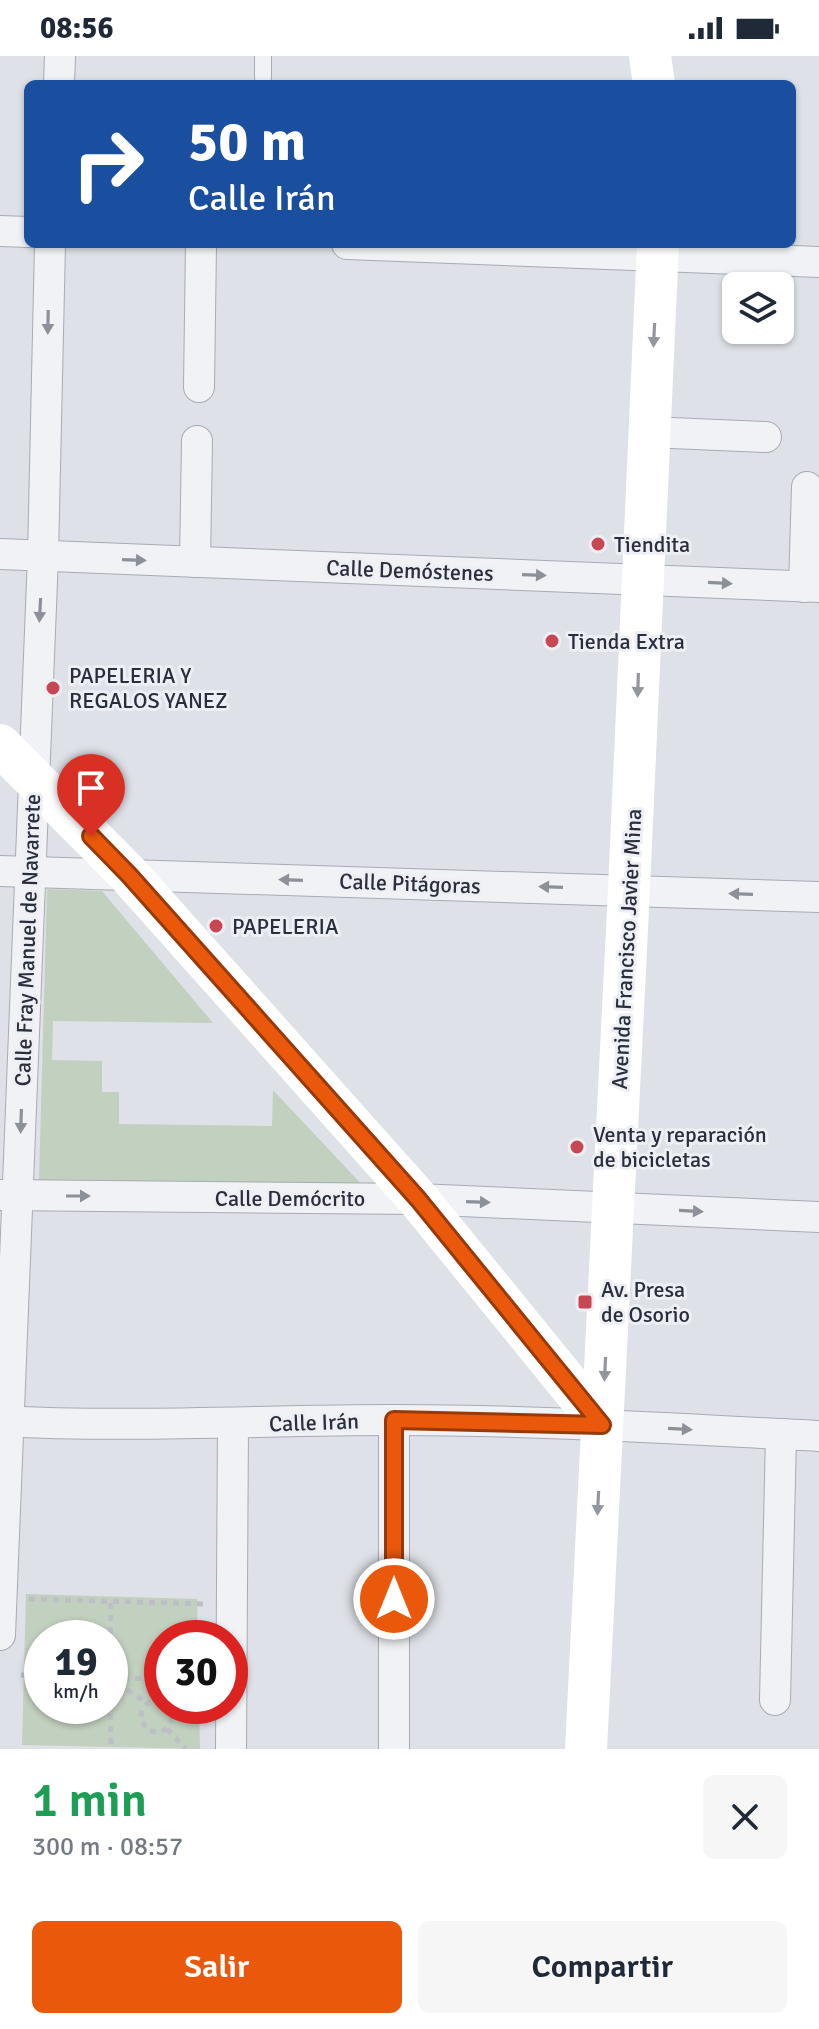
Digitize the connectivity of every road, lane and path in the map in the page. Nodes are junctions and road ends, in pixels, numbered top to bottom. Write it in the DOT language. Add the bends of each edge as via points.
graph roads {
  1 [pos="60,56"];
  2 [pos="263,56"];
  3 [pos="650,56"];
  4 [pos="263,78"];
  5 [pos="59,80"];
  6 [pos="653,80"];
  7 [pos="0,231"];
  8 [pos="24,232"];
  9 [pos="50,248"];
  10 [pos="201,248"];
  11 [pos="525,248"];
  12 [pos="658,251"];
  13 [pos="819,262"];
  14 [pos="199,387"];
  15 [pos="649,432"];
  16 [pos="766,437"];
  17 [pos="197,441"];
  18 [pos="807,487"];
  19 [pos="0,554"];
  20 [pos="43,556"];
  21 [pos="195,562"];
  22 [pos="642,579"];
  23 [pos="812,587"];
  24 [pos="0,745"];
  25 [pos="33,778"];
  26 [pos="0,871"];
  27 [pos="30,871"];
  28 [pos="129,875"];
  29 [pos="629,889"];
  30 [pos="819,897"];
  31 [pos="9,1195"];
  32 [pos="418,1199"];
  33 [pos="613,1208"];
  34 [pos="819,1217"];
  35 [pos="394,1420"];
  36 [pos="4,1422"];
  37 [pos="233,1424"];
  38 [pos="602,1425"];
  39 [pos="781,1434"];
  40 [pos="819,1436"];
  41 [pos="24,1599"];
  42 [pos="111,1603"];
  43 [pos="232,1604"];
  44 [pos="111,1620"];
  45 [pos="0,1635"];
  46 [pos="21,1675"];
  47 [pos="24,1675"];
  48 [pos="775,1700"];
  49 [pos="144,1708"];
  50 [pos="111,1724"];
  51 [pos="169,1724"];
  52 [pos="167,1729"];
  53 [pos="394,1748"];
  54 [pos="111,1749"];
  55 [pos="186,1749"];
  56 [pos="231,1749"];
  57 [pos="586,1749"];
  1 -- 5 [label="street"];
  2 -- 4 [label="lane"];
  3 -- 6 [label="main road"];
  7 -- 8 [label="street"];
  9 -- 20 [label="street, Calle Fray Manuel de Navarrete, one-way"];
  10 -- 14 [label="street"];
  11 -- 12 [label="street"];
  12 -- 13 [label="street"];
  12 -- 15 [label="main road, Avenida Francisco Javier Mina, one-way"];
  15 -- 16 [label="street"];
  15 -- 22 [label="main road, Avenida Francisco Javier Mina"];
  17 -- 21 [label="street"];
  18 -- 23 [label="street"];
  19 -- 20 [label="street, Calle Demóstenes"];
  20 -- 21 [label="street, Calle Demóstenes, one-way"];
  20 -- 25 [label="street, Calle Fray Manuel de Navarrete, one-way"];
  21 -- 22 [label="street, Calle Demóstenes, one-way"];
  22 -- 23 [label="street, Calle Demóstenes, one-way"];
  22 -- 29 [label="main road, Avenida Francisco Javier Mina, one-way"];
  24 -- 25 [label="main road"];
  25 -- 27 [label="street, Calle Fray Manuel de Navarrete"];
  25 -- 28 [label="main road"];
  26 -- 27 [label="street, Calle Pitágoras"];
  27 -- 28 [label="street, Calle Pitágoras"];
  27 -- 31 [label="street, Calle Fray Manuel de Navarrete, one-way"];
  29 -- 28 [label="street, Calle Pitágoras, one-way"];
  28 -- 32 [label="main road"];
  30 -- 29 [label="street, Calle Pitágoras, one-way"];
  29 -- 33 [label="main road, Avenida Francisco Javier Mina"];
  31 -- 32 [label="street, Calle Demócrito, one-way"];
  31 -- 36 [label="street, Calle Fray Manuel de Navarrete"];
  32 -- 33 [label="street, Calle Demócrito, one-way"];
  32 -- 38 [label="main road"];
  33 -- 34 [label="street, Calle Demócrito, one-way"];
  33 -- 38 [label="main road, Avenida Francisco Javier Mina, one-way"];
  35 -- 37 [label="street, Calle Irán"];
  35 -- 38 [label="street, Calle Irán"];
  35 -- 53 [label="street"];
  36 -- 37 [label="street, Calle Irán"];
  36 -- 45 [label="street, Calle Fray Manuel de Navarrete"];
  37 -- 43 [label="street"];
  38 -- 39 [label="street, Calle Irán, one-way"];
  38 -- 57 [label="main road, Avenida Francisco Javier Mina, one-way"];
  39 -- 40 [label="street, Calle Irán"];
  39 -- 48 [label="street"];
  41 -- 42 [label="path"];
  42 -- 43 [label="path"];
  42 -- 44 [label="path"];
  43 -- 56 [label="street"];
  46 -- 47 [label="path"];
  49 -- 52 [label="path" via="144,1727 154,1732"];
  50 -- 54 [label="path"];
  51 -- 52 [label="path"];
  52 -- 55 [label="path"];
}
